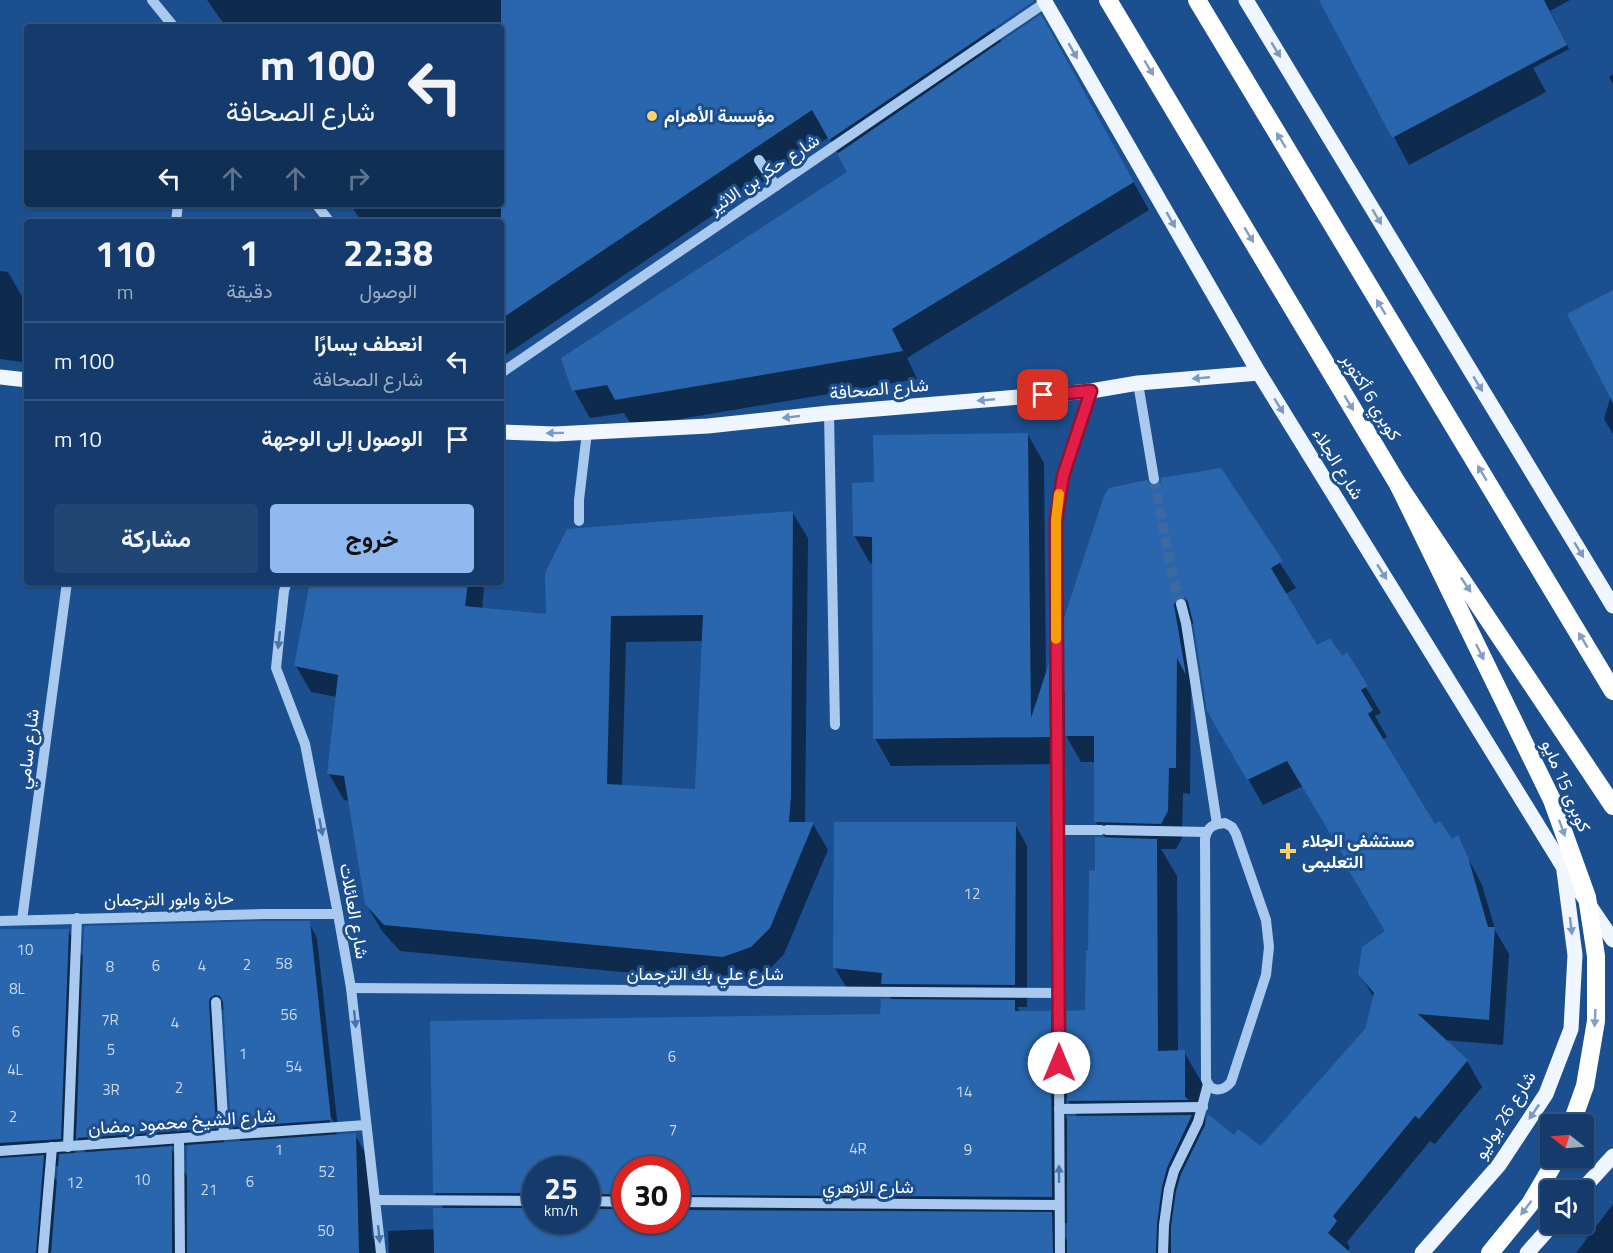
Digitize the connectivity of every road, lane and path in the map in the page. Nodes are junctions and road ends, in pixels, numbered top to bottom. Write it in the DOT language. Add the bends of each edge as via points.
graph roads {
  1 [pos="152,0"];
  2 [pos="1108,0"];
  3 [pos="1197,0"];
  4 [pos="1245,0"];
  5 [pos="1045,1"];
  6 [pos="172,24"];
  7 [pos="759,160"];
  8 [pos="776,186"];
  9 [pos="318,207"];
  10 [pos="328,219"];
  11 [pos="504,372"];
  12 [pos="1259,374"];
  13 [pos="0,377"];
  14 [pos="24,380"];
  15 [pos="1138,383"];
  16 [pos="1091,391"];
  17 [pos="829,413"];
  18 [pos="504,432"];
  19 [pos="586,432"];
  20 [pos="1154,479"];
  21 [pos="1399,486"];
  22 [pos="579,521"];
  23 [pos="67,585"];
  24 [pos="286,585"];
  25 [pos="1181,604"];
  26 [pos="1613,606"];
  27 [pos="1613,691"];
  28 [pos="835,725"];
  29 [pos="1613,806"];
  30 [pos="1217,824"];
  31 [pos="1058,830"];
  32 [pos="1206,832"];
  33 [pos="1564,868"];
  34 [pos="338,915"];
  35 [pos="77,918"];
  36 [pos="22,920"];
  37 [pos="0,921"];
  38 [pos="1613,940"];
  39 [pos="351,988"];
  40 [pos="1059,993"];
  41 [pos="216,1002"];
  42 [pos="1208,1084"];
  43 [pos="1203,1107"];
  44 [pos="1059,1109"];
  45 [pos="1575,1114"];
  46 [pos="366,1125"];
  47 [pos="224,1135"];
  48 [pos="179,1139"];
  49 [pos="52,1147"];
  50 [pos="68,1147"];
  51 [pos="0,1151"];
  52 [pos="1613,1156"];
  53 [pos="1551,1168"];
  54 [pos="1591,1180"];
  55 [pos="375,1200"];
  56 [pos="522,1201"];
  57 [pos="690,1202"];
  58 [pos="1059,1205"];
  59 [pos="1544,1234"];
  60 [pos="43,1253"];
  61 [pos="180,1253"];
  62 [pos="381,1253"];
  63 [pos="1060,1253"];
  64 [pos="1163,1253"];
  65 [pos="1422,1253"];
  66 [pos="1490,1253"];
  67 [pos="1527,1253"];
  1 -- 6 [label="street"];
  2 -- 21 [label="highway, كوبري 6 أكتوبر, one-way"];
  27 -- 3 [label="highway, one-way"];
  4 -- 26 [label="main road, one-way"];
  5 -- 8 [label="street, شارع حكر بن الاثير"];
  5 -- 12 [label="main road, شارع الجلاء, one-way"];
  7 -- 8 [label="street"];
  8 -- 11 [label="street, شارع حكر بن الاثير"];
  9 -- 10 [label="street"];
  12 -- 15 [label="main road, شارع الصحافة, one-way"];
  12 -- 33 [label="main road, شارع الجلاء, one-way"];
  13 -- 14 [label="main road"];
  15 -- 16 [label="main road, شارع الصحافة"];
  15 -- 20 [label="street"];
  16 -- 17 [label="main road, شارع الصحافة, one-way"];
  16 -- 31 [label="street" via="1063,476 1056,520"];
  17 -- 19 [label="main road, شارع الصحافة, one-way" via="708,426"];
  17 -- 28 [label="street"];
  19 -- 18 [label="main road, شارع الصحافة, one-way"];
  19 -- 22 [label="street"];
  21 -- 29 [label="highway, كوبري 6 أكتوبر, one-way, bridge"];
  21 -- 45 [label="highway, كوبرى 15 مايو, one-way, bridge" via="1552,800 1587,897 1596,956 1596,1021 1585,1086"];
  23 -- 36 [label="street, شارع سامي"];
  24 -- 34 [label="street, شارع العائلات, one-way" via="276,668 305,744"];
  25 -- 30 [label="street"];
  30 -- 32 [label="street"];
  30 -- 42 [label="street" via="1225,823 1236,834 1266,920 1269,947 1266,975 1231,1082 1221,1090"];
  31 -- 32 [label="street"];
  31 -- 40 [label="street"];
  32 -- 42 [label="street"];
  33 -- 38 [label="main road, شارع الجلاء"];
  33 -- 65 [label="main road, شارع 26 يوليو, one-way" via="1575,955 1571,1029 1546,1094 1499,1165"];
  34 -- 35 [label="street, حارة وابور الترجمان"];
  34 -- 39 [label="street, شارع العائلات"];
  35 -- 36 [label="street, حارة وابور الترجمان"];
  35 -- 50 [label="street"];
  36 -- 37 [label="street, حارة وابور الترجمان"];
  39 -- 40 [label="street, شارع علي بك الترجمان"];
  39 -- 46 [label="street, شارع العائلات, one-way"];
  40 -- 44 [label="street"];
  41 -- 47 [label="street"];
  42 -- 43 [label="street"];
  43 -- 44 [label="street"];
  43 -- 64 [label="street" via="1169,1189"];
  58 -- 44 [label="street, one-way"];
  46 -- 47 [label="street, شارع الشيخ محمود رمضان"];
  46 -- 55 [label="street, شارع العائلات"];
  47 -- 48 [label="street, شارع الشيخ محمود رمضان"];
  48 -- 50 [label="street, شارع الشيخ محمود رمضان"];
  48 -- 61 [label="street"];
  49 -- 50 [label="street, شارع الشيخ محمود رمضان"];
  49 -- 51 [label="street, شارع الشيخ محمود رمضان"];
  49 -- 60 [label="street"];
  52 -- 54 [label="main road"];
  53 -- 66 [label="highway, one-way" via="1530,1204"];
  55 -- 56 [label="street"];
  55 -- 62 [label="street, شارع العائلات, one-way"];
  57 -- 58 [label="street, شارع الازهري"];
  58 -- 63 [label="street"];
  59 -- 67 [label="main road"];
}
